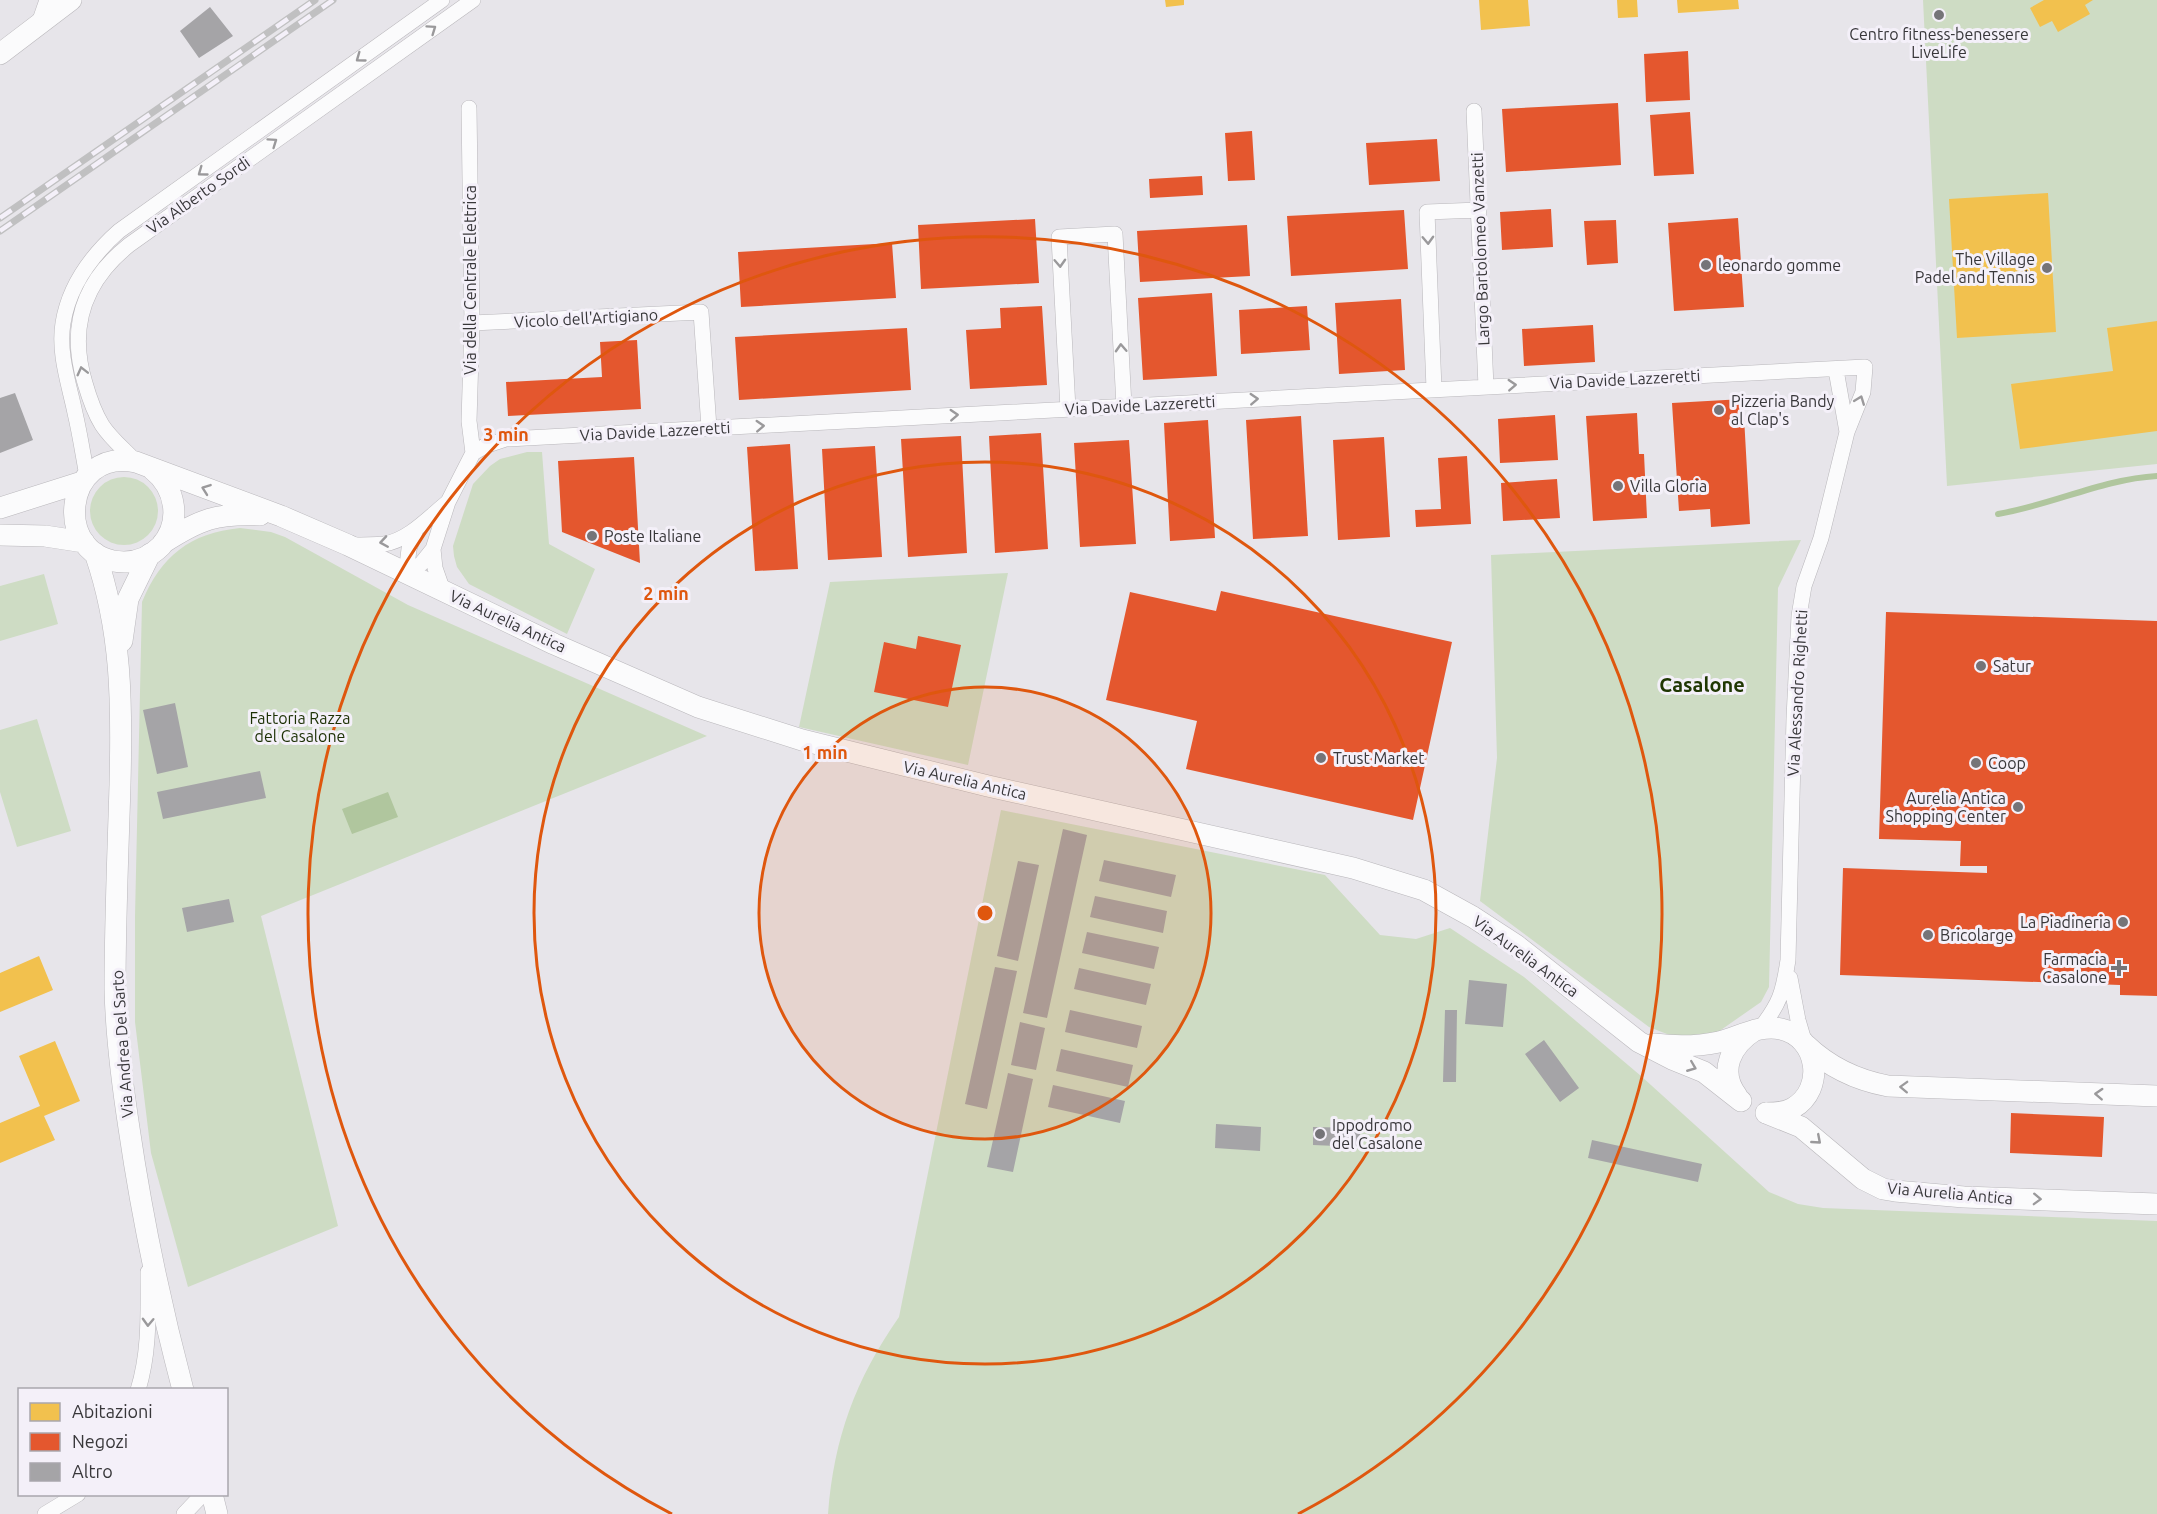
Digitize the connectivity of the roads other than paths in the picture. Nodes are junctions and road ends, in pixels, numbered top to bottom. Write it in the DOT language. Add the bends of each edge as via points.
graph roads {
  1 [pos="47,0"];
  2 [pos="71,0"];
  3 [pos="442,0"];
  4 [pos="473,0"];
  5 [pos="38,27"];
  6 [pos="0,54"];
  7 [pos="469,108"];
  8 [pos="1474,111"];
  9 [pos="1479,210"];
  10 [pos="472,323"];
  11 [pos="1865,367"];
  12 [pos="1836,370"];
  13 [pos="1486,387"];
  14 [pos="1434,389"];
  15 [pos="1124,406"];
  16 [pos="1068,409"];
  17 [pos="709,428"];
  18 [pos="1848,432"];
  19 [pos="473,453"];
  20 [pos="144,466"];
  21 [pos="85,479"];
  22 [pos="448,502"];
  23 [pos="0,508"];
  24 [pos="281,516"];
  25 [pos="416,529"];
  26 [pos="0,535"];
  27 [pos="348,545"];
  28 [pos="90,547"];
  29 [pos="157,549"];
  30 [pos="433,549"];
  31 [pos="406,574"];
  32 [pos="443,591"];
  33 [pos="119,657"];
  34 [pos="1788,960"];
  35 [pos="1758,1030"];
  36 [pos="1639,1042"];
  37 [pos="1805,1044"];
  38 [pos="2157,1096"];
  39 [pos="1741,1101"];
  40 [pos="1766,1113"];
  41 [pos="2157,1204"];
  42 [pos="148,1242"];
  43 [pos="138,1388"];
  44 [pos="183,1388"];
  45 [pos="75,1496"];
  46 [pos="200,1496"];
  47 [pos="212,1496"];
  48 [pos="45,1514"];
  49 [pos="184,1514"];
  50 [pos="217,1514"];
  1 -- 5 [label="street"];
  2 -- 5 [label="street"];
  3 -- 21 [label="street, Via Alberto Sordi, one-way" via="119,231 93,258 73,291 62,334"];
  20 -- 4 [label="street, Via Alberto Sordi, one-way" via="106,430 81,370 76,345 78,328 95,281 129,244"];
  5 -- 6 [label="street"];
  7 -- 10 [label="street, Via della Centrale Elettrica"];
  8 -- 9 [label="street, Largo Bartolomeo Vanzetti"];
  9 -- 13 [label="street, Largo Bartolomeo Vanzetti"];
  9 -- 14 [label="street, one-way" via="1427,212"];
  10 -- 17 [label="street, Vicolo dell'Artigiano" via="701,312"];
  10 -- 19 [label="street, Via della Centrale Elettrica" via="469,421"];
  11 -- 12 [label="street, Via Davide Lazzeretti"];
  18 -- 11 [label="street, Via Alessandro Righetti, one-way" via="1863,392"];
  13 -- 12 [label="street, Via Davide Lazzeretti, one-way"];
  12 -- 18 [label="street"];
  13 -- 14 [label="street, Via Davide Lazzeretti"];
  15 -- 14 [label="street, Via Davide Lazzeretti, one-way"];
  15 -- 16 [label="street, Via Davide Lazzeretti"];
  15 -- 16 [label="street, one-way" via="1115,234 1059,237"];
  17 -- 16 [label="street, Via Davide Lazzeretti, one-way"];
  17 -- 19 [label="street, Via Davide Lazzeretti" via="506,439"];
  18 -- 34 [label="street, Via Alessandro Righetti" via="1799,616"];
  19 -- 22 [label="street"];
  20 -- 21 [label="street, Via Aurelia Antica" via="126,460 110,463"];
  24 -- 20 [label="street, Via Aurelia Antica, one-way"];
  20 -- 29 [label="street" via="163,480 173,500 173,523"];
  21 -- 23 [label="street, Via Aurelia Antica"];
  21 -- 28 [label="street" via="74,512 76,528"];
  22 -- 25 [label="street"];
  22 -- 30 [label="street"];
  24 -- 27 [label="street, Via Aurelia Antica"];
  24 -- 29 [label="street, Via Aurelia Antica" via="234,514 200,521"];
  25 -- 27 [label="street, one-way" via="398,540"];
  25 -- 31 [label="street"];
  26 -- 28 [label="street, Via Aurelia Antica" via="45,536"];
  27 -- 31 [label="street, Via Aurelia Antica"];
  28 -- 29 [label="street, Via Aurelia Antica" via="110,560 127,562"];
  28 -- 33 [label="street, Via Andrea Del Sarto" via="108,597"];
  29 -- 33 [label="street, Via Andrea Del Sarto" via="128,599"];
  30 -- 31 [label="street"];
  30 -- 32 [label="street"];
  31 -- 32 [label="street, Via Aurelia Antica"];
  32 -- 36 [label="street, Via Aurelia Antica" via="698,706 802,740 1353,868 1424,890 1516,945"];
  33 -- 42 [label="street, Via Andrea Del Sarto" via="115,990 122,1078"];
  34 -- 35 [label="street" via="1776,1008"];
  34 -- 37 [label="street"];
  35 -- 36 [label="street" via="1687,1047"];
  35 -- 37 [label="street" via="1781,1028"];
  35 -- 39 [label="street" via="1743,1038 1729,1062 1728,1076"];
  36 -- 39 [label="street, Via Aurelia Antica, one-way" via="1704,1072"];
  38 -- 37 [label="street, one-way" via="1888,1086 1842,1072"];
  37 -- 40 [label="street" via="1812,1057 1812,1086 1794,1108"];
  39 -- 40 [label="street, Via Aurelia Antica"];
  40 -- 41 [label="street, Via Aurelia Antica, one-way" via="1801,1127 1863,1179 1889,1190 1965,1197"];
  42 -- 43 [label="street, one-way" via="148,1321 145,1365"];
  42 -- 44 [label="street, Via Andrea Del Sarto"];
  45 -- 48 [label="street"];
  46 -- 49 [label="street"];
  47 -- 50 [label="street"];
}
